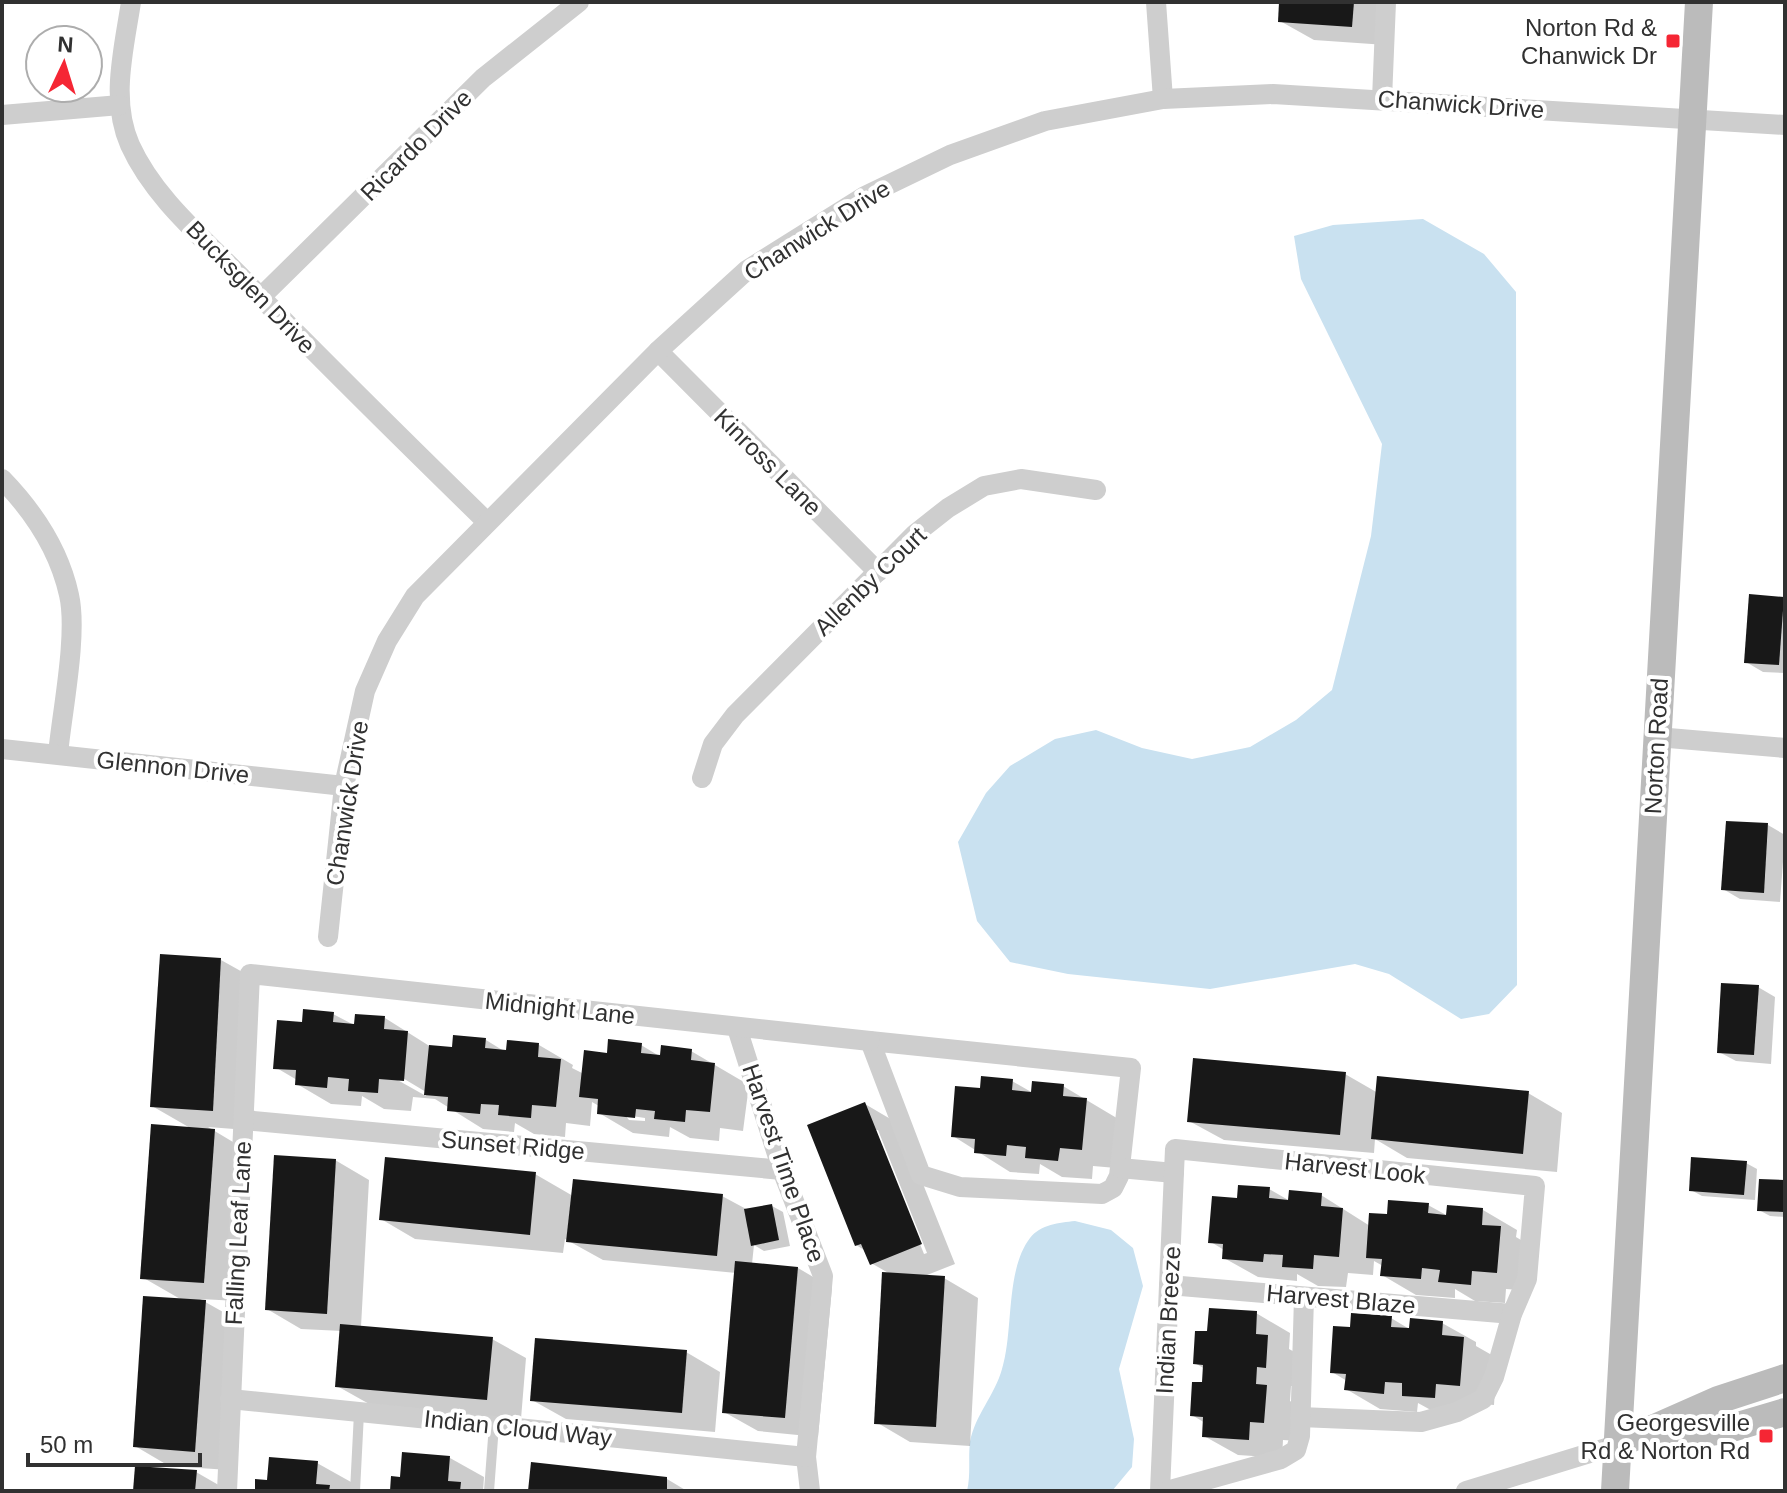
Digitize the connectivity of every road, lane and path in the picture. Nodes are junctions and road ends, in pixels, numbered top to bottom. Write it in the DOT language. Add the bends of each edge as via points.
graph roads {
  1 [pos="131,2"];
  2 [pos="579,2"];
  3 [pos="1156,2"];
  4 [pos="1386,2"];
  5 [pos="1699,2"];
  6 [pos="1163,99"];
  7 [pos="1382,99"];
  8 [pos="120,105"];
  9 [pos="2,115"];
  10 [pos="1692,119"];
  11 [pos="1785,125"];
  12 [pos="261,297"];
  13 [pos="658,351"];
  14 [pos="2,479"];
  15 [pos="1096,490"];
  16 [pos="487,522"];
  17 [pos="878,572"];
  18 [pos="1657,737"];
  19 [pos="1785,748"];
  20 [pos="2,749"];
  21 [pos="58,754"];
  22 [pos="702,778"];
  23 [pos="344,786"];
  24 [pos="328,937"];
  25 [pos="250,974"];
  26 [pos="737,1028"];
  27 [pos="870,1041"];
  28 [pos="244,1120"];
  29 [pos="1175,1149"];
  30 [pos="1120,1168"];
  31 [pos="782,1170"];
  32 [pos="1174,1173"];
  33 [pos="1169,1285"];
  34 [pos="1304,1297"];
  35 [pos="1512,1314"];
  36 [pos="1785,1378"];
  37 [pos="230,1399"];
  38 [pos="1785,1412"];
  39 [pos="359,1413"];
  40 [pos="1300,1417"];
  41 [pos="494,1425"];
  42 [pos="1616,1445"];
  43 [pos="806,1457"];
  44 [pos="227,1491"];
  45 [pos="355,1491"];
  46 [pos="489,1491"];
  47 [pos="810,1491"];
  48 [pos="1160,1491"];
  49 [pos="1167,1491"];
  50 [pos="1466,1491"];
  51 [pos="1615,1491"];
  1 -- 8 [label="street, Bucksglen Drive"];
  2 -- 12 [label="street, Ricardo Drive" via="483,78"];
  3 -- 6 [label="street"];
  4 -- 7 [label="street"];
  5 -- 10 [label="main road, Norton Road"];
  6 -- 7 [label="street, Chanwick Drive" via="1273,94"];
  6 -- 13 [label="street, Chanwick Drive" via="1045,121 950,155 865,196 747,270"];
  7 -- 10 [label="street, Chanwick Drive"];
  8 -- 9 [label="street"];
  8 -- 12 [label="street, Bucksglen Drive" via="129,143 165,199"];
  10 -- 11 [label="street, Chanwick Drive"];
  10 -- 18 [label="main road, Norton Road"];
  12 -- 16 [label="street, Bucksglen Drive"];
  13 -- 16 [label="street, Chanwick Drive"];
  13 -- 17 [label="street, Kinross Lane"];
  14 -- 21 [label="street" via="46,532 70,596"];
  15 -- 17 [label="street, Allenby Court" via="1021,479 984,486 915,534"];
  16 -- 23 [label="street, Chanwick Drive" via="415,596 387,641 365,691"];
  17 -- 22 [label="street, Allenby Court" via="735,715 713,744"];
  18 -- 19 [label="street"];
  18 -- 42 [label="main road, Norton Road"];
  20 -- 21 [label="street, Glennon Drive"];
  21 -- 23 [label="street, Glennon Drive"];
  23 -- 24 [label="street, Chanwick Drive"];
  25 -- 26 [label="street, Midnight Lane"];
  25 -- 28 [label="street, Falling Leaf Lane"];
  26 -- 27 [label="street, Midnight Lane"];
  26 -- 31 [label="street, Harvest Time Place"];
  27 -- 30 [label="street" via="921,1175 960,1187 1102,1194 1113,1188"];
  27 -- 30 [label="street, Midnight Lane" via="1131,1068"];
  28 -- 31 [label="street, Sunset Ridge"];
  28 -- 37 [label="street, Falling Leaf Lane"];
  29 -- 32 [label="street, Indian Breeze"];
  29 -- 35 [label="street, Harvest Look" via="1535,1186 1527,1279"];
  30 -- 32 [label="street"];
  31 -- 43 [label="street, Harvest Time Place" via="823,1276"];
  32 -- 33 [label="street, Indian Breeze"];
  33 -- 34 [label="street, Harvest Blaze"];
  33 -- 48 [label="street, Indian Breeze"];
  34 -- 35 [label="street, Harvest Blaze"];
  34 -- 40 [label="street"];
  35 -- 40 [label="street" via="1483,1399 1457,1412 1421,1422"];
  36 -- 42 [label="main road" via="1718,1400"];
  37 -- 39 [label="street, Indian Cloud Way"];
  37 -- 44 [label="street, Falling Leaf Lane"];
  38 -- 42 [label="main road" via="1725,1430"];
  39 -- 41 [label="street, Indian Cloud Way"];
  39 -- 45 [label="lane"];
  40 -- 49 [label="street" via="1296,1450 1281,1459"];
  41 -- 43 [label="street, Indian Cloud Way"];
  41 -- 46 [label="lane"];
  42 -- 50 [label="street"];
  42 -- 51 [label="main road, Norton Road"];
  43 -- 47 [label="street, Harvest Time Place"];
}
